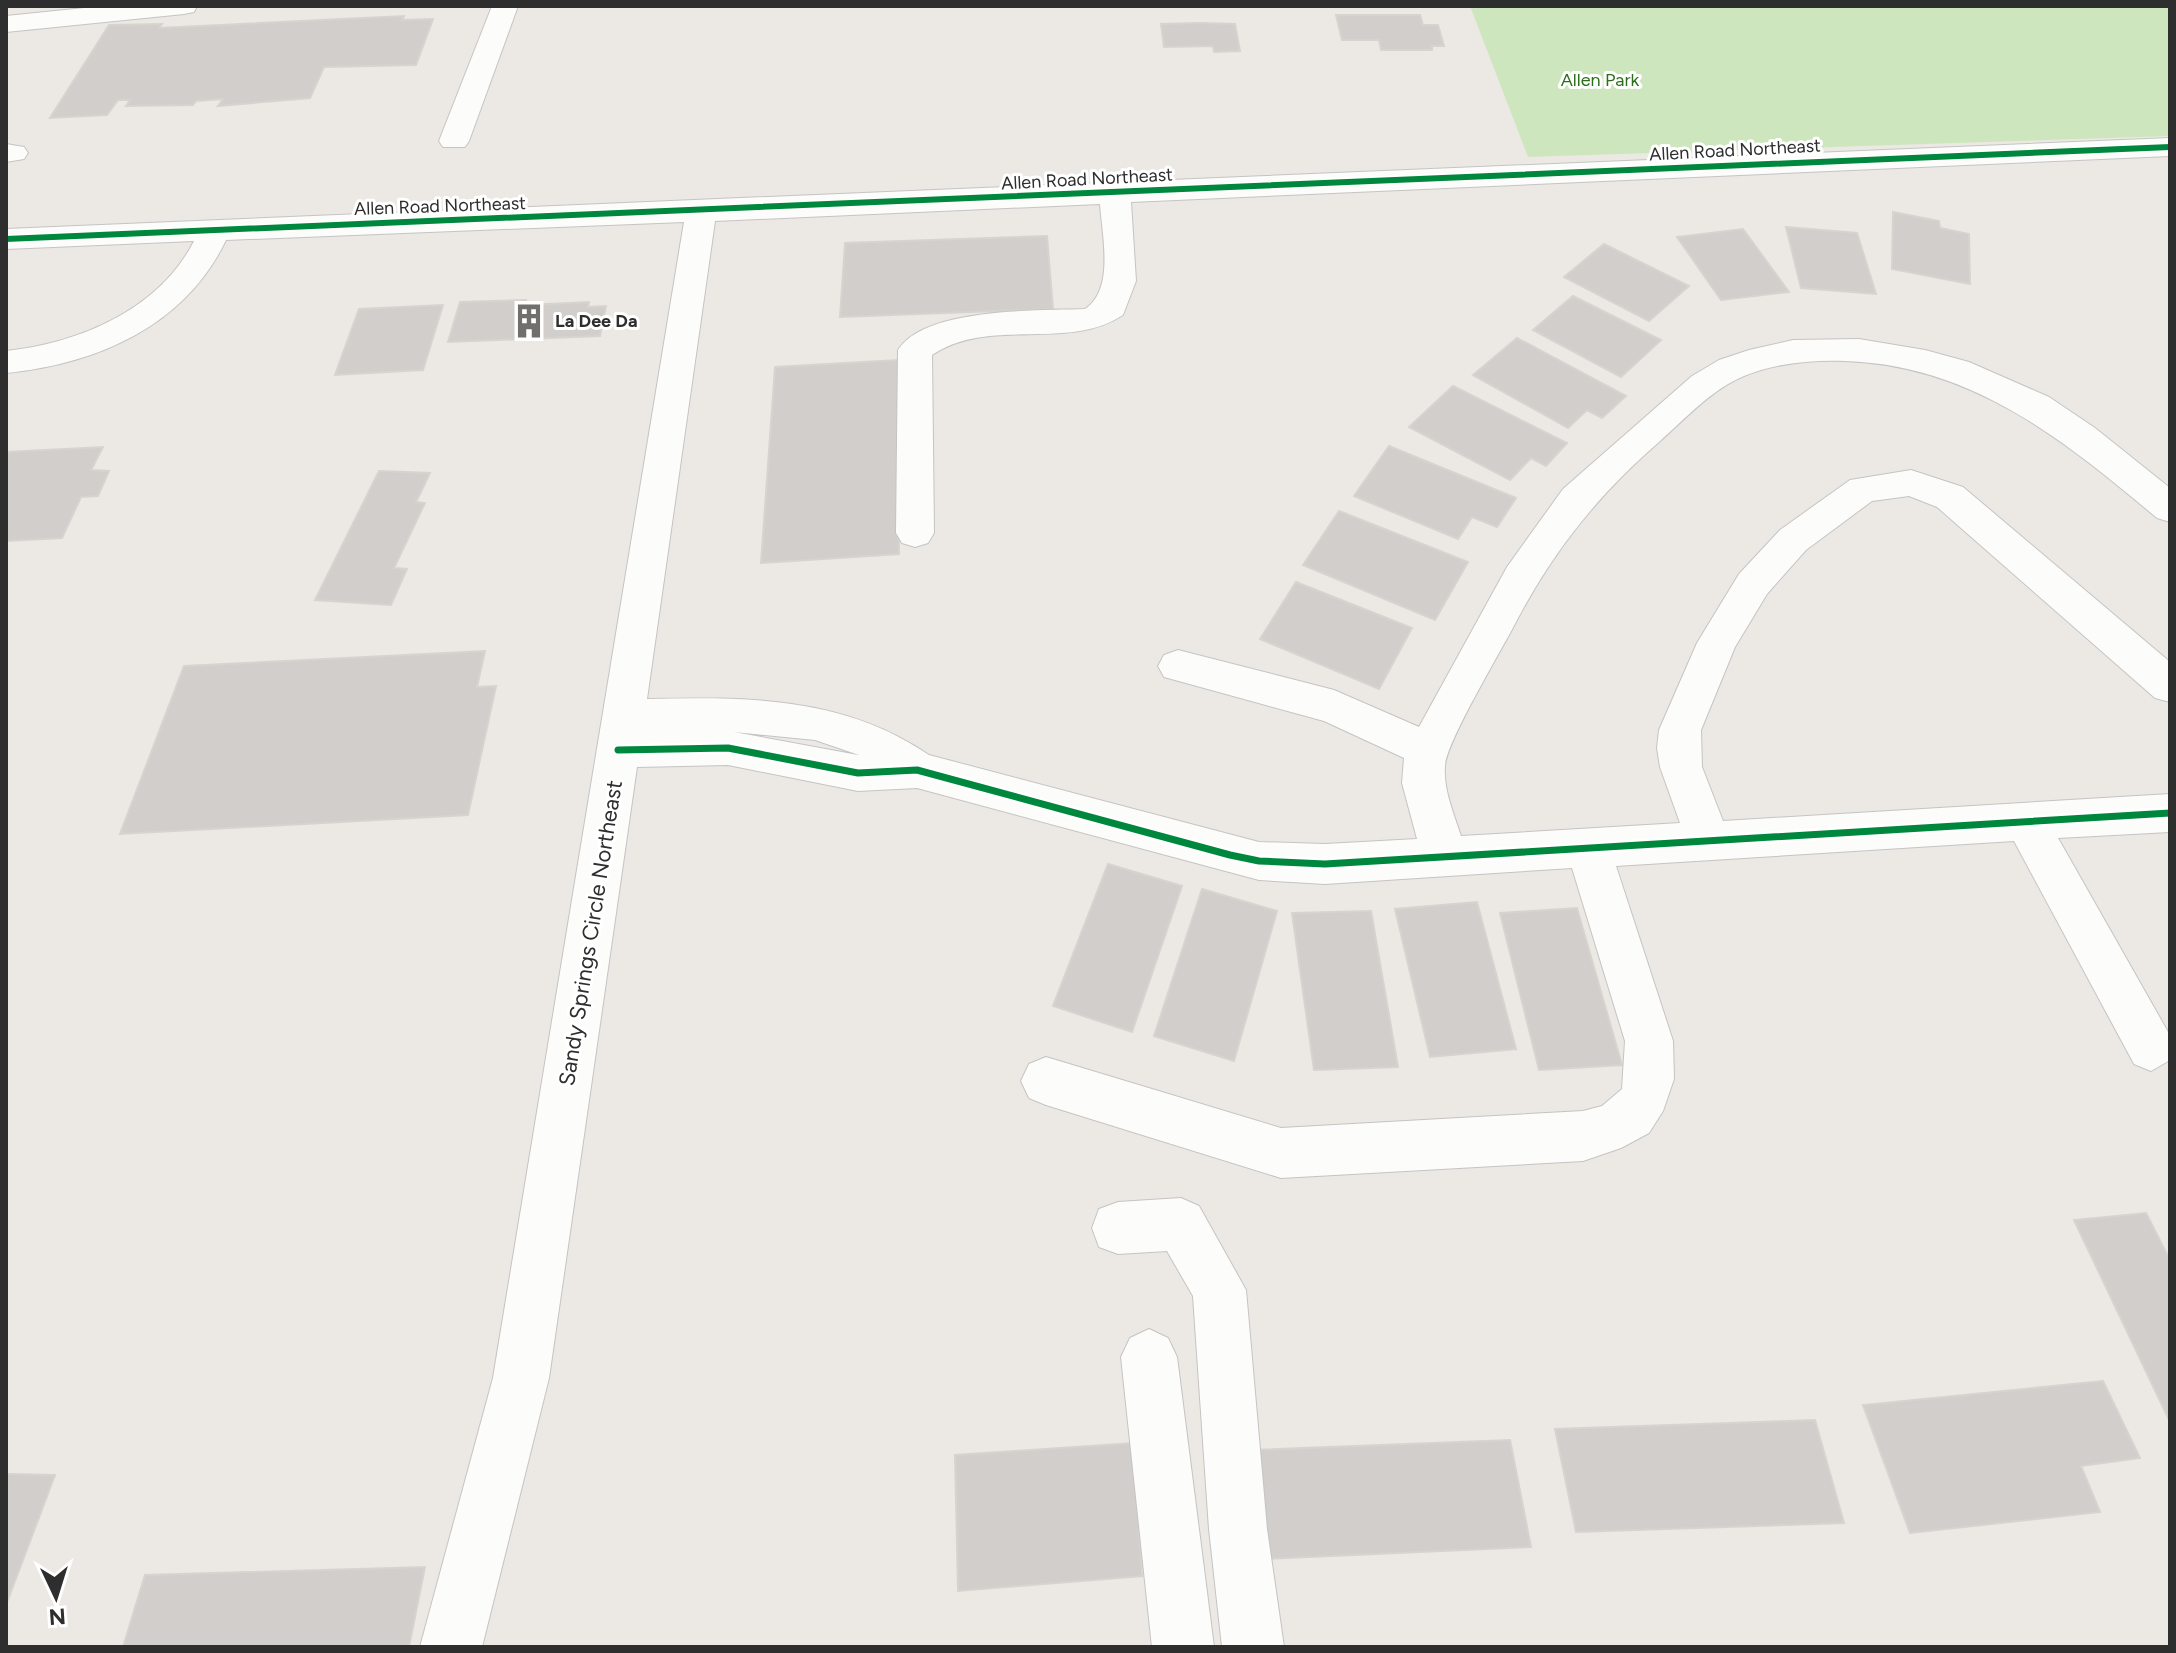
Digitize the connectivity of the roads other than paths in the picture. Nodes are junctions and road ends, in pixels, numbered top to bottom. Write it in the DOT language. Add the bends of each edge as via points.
graph roads {
  1 [pos="184,6"];
  2 [pos="505,6"];
  3 [pos="6,24"];
  4 [pos="454,141"];
  5 [pos="2170,147"];
  6 [pos="1115,194"];
  7 [pos="701,212"];
  8 [pos="215,231"];
  9 [pos="6,239"];
  10 [pos="6,362"];
  11 [pos="2170,508"];
  12 [pos="915,533"];
  13 [pos="1178,666"];
  14 [pos="2170,686"];
  15 [pos="621,733"];
  16 [pos="1428,750"];
  17 [pos="2170,813"];
  18 [pos="2026,822"];
  19 [pos="1708,841"];
  20 [pos="1588,848"];
  21 [pos="1444,856"];
  22 [pos="2151,1048"];
  23 [pos="1046,1081"];
  24 [pos="1118,1228"];
  25 [pos="1149,1357"];
  26 [pos="451,1647"];
  27 [pos="1183,1647"];
  28 [pos="1253,1647"];
  1 -- 3 [label="street"];
  2 -- 4 [label="street"];
  5 -- 6 [label="street, Allen Road Northeast"];
  6 -- 7 [label="street, Allen Road Northeast"];
  6 -- 12 [label="street" via="1120,281 1111,307 1093,319 980,326 936,336 915,350"];
  7 -- 8 [label="street, Allen Road Northeast"];
  7 -- 15 [label="street, Sandy Springs Circle Northeast"];
  8 -- 9 [label="street, Allen Road Northeast"];
  8 -- 10 [label="street" via="179,288 124,326 79,348"];
  11 -- 16 [label="street" via="2049,414 1985,380 1878,354 1816,352 1757,360 1705,383 1622,453 1553,528"];
  13 -- 16 [label="street" via="1323,703"];
  14 -- 19 [label="street" via="1950,497 1911,483 1863,489 1774,559 1717,643 1680,730 1678,748"];
  15 -- 21 [label="street" via="728,748 827,747 858,773 917,770 1259,861 1325,864"];
  15 -- 26 [label="street, Sandy Springs Circle Northeast" via="521,1378"];
  16 -- 21 [label="street" via="1424,783"];
  17 -- 18 [label="street"];
  18 -- 19 [label="street"];
  18 -- 22 [label="street"];
  19 -- 20 [label="street"];
  20 -- 21 [label="street"];
  20 -- 23 [label="street" via="1649,1041 1646,1098 1633,1117 1613,1130 1281,1153"];
  24 -- 28 [label="street" via="1181,1224 1219,1290"];
  25 -- 27 [label="street"];
}
